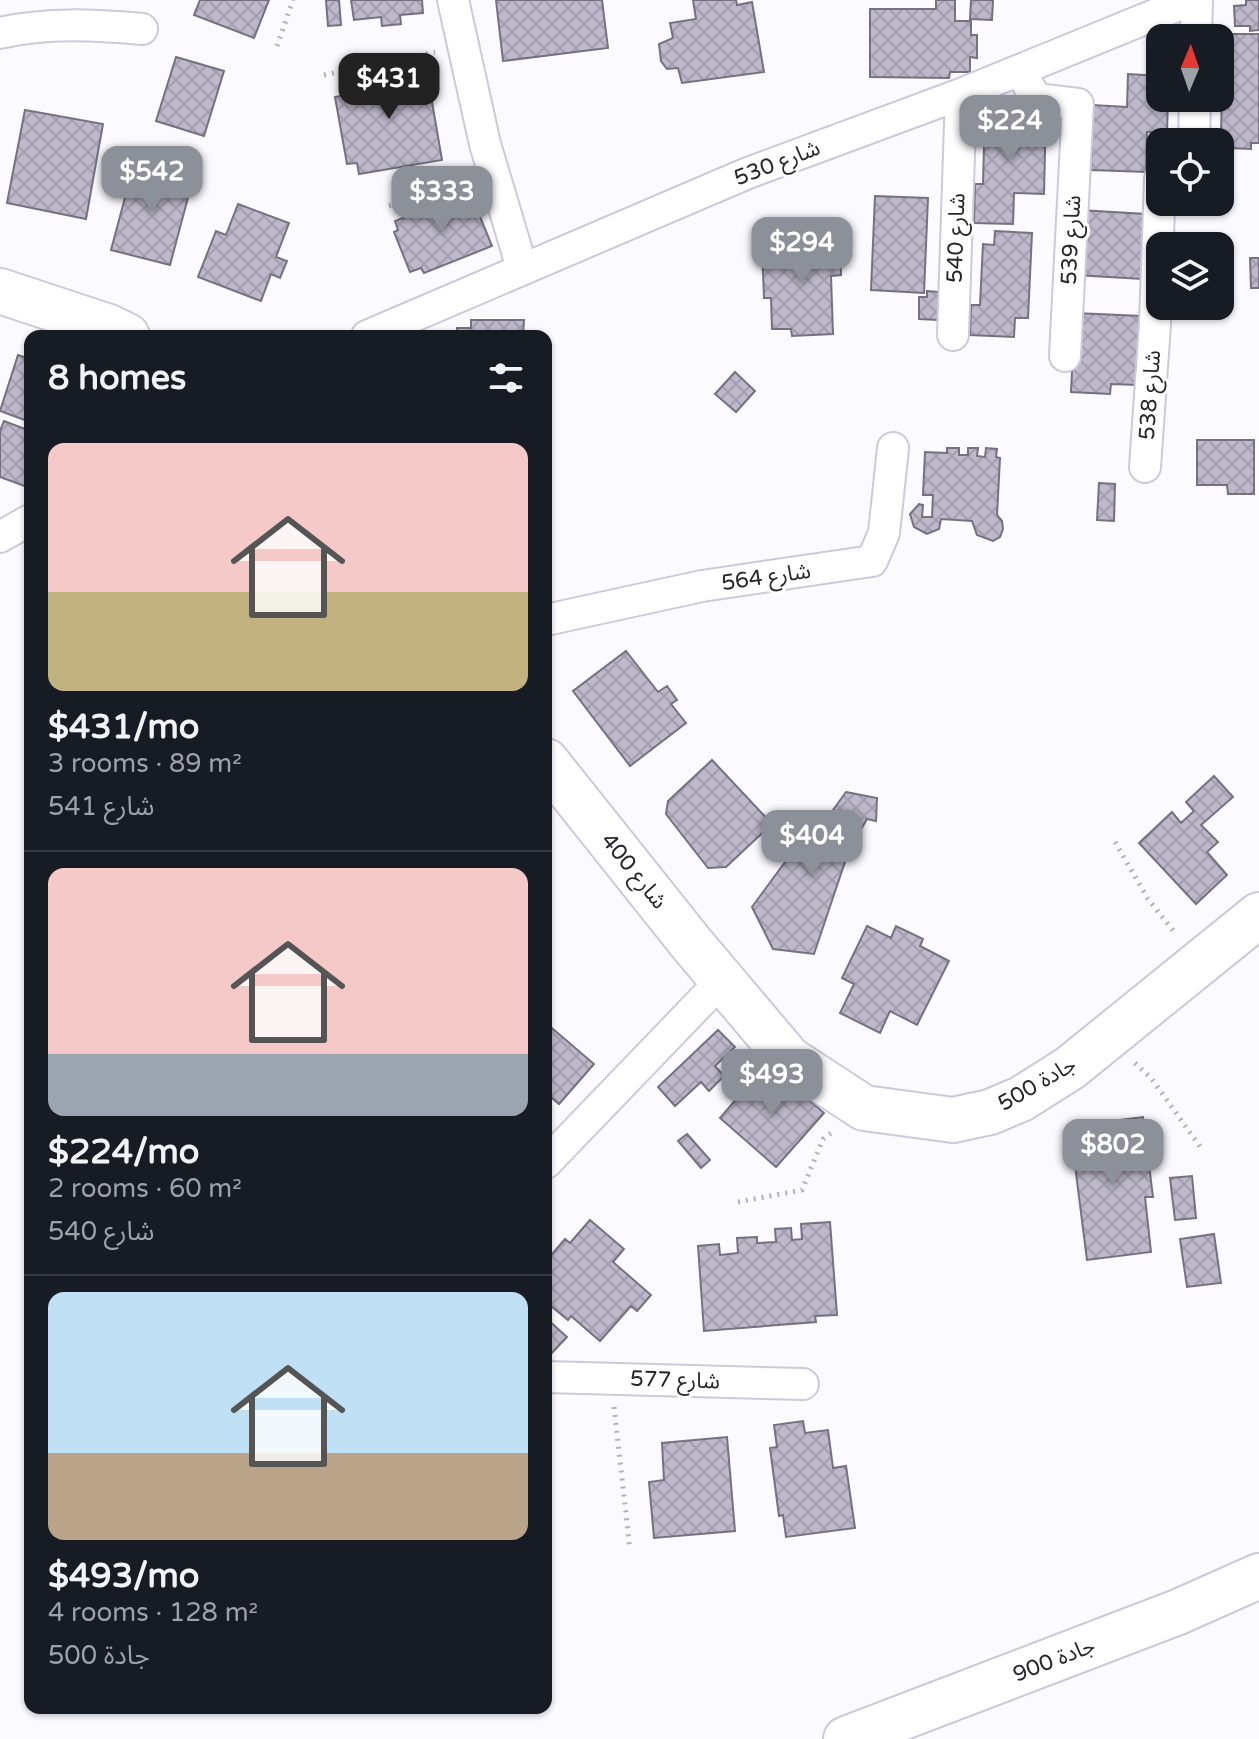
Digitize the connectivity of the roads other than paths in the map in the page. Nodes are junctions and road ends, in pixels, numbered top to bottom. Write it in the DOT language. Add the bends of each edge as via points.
graph roads {
  1 [pos="453,0"];
  2 [pos="1194,0"];
  3 [pos="1195,24"];
  4 [pos="142,29"];
  5 [pos="0,33"];
  6 [pos="1020,70"];
  7 [pos="961,94"];
  8 [pos="1159,216"];
  9 [pos="522,268"];
  10 [pos="0,291"];
  11 [pos="115,330"];
  12 [pos="381,330"];
  13 [pos="953,335"];
  14 [pos="1065,356"];
  15 [pos="893,448"];
  16 [pos="1145,467"];
  17 [pos="24,523"];
  18 [pos="0,537"];
  19 [pos="552,619"];
  20 [pos="552,768"];
  21 [pos="1259,915"];
  22 [pos="722,980"];
  23 [pos="552,1157"];
  24 [pos="552,1377"];
  25 [pos="803,1384"];
  26 [pos="1259,1576"];
  27 [pos="846,1739"];
  1 -- 9 [label="street"];
  2 -- 3 [label="street"];
  2 -- 6 [label="street, شارع 530"];
  4 -- 5 [label="street" via="34,25"];
  6 -- 7 [label="street, شارع 530"];
  6 -- 14 [label="street, شارع 539" via="1036,99 1078,104"];
  7 -- 9 [label="street, شارع 530" via="748,173"];
  7 -- 13 [label="street, شارع 540"];
  8 -- 16 [label="street, شارع 538"];
  9 -- 12 [label="street, شارع 530"];
  10 -- 11 [label="main road"];
  15 -- 19 [label="street, شارع 564" via="884,533 872,561 702,586"];
  17 -- 18 [label="street"];
  20 -- 22 [label="main road, شارع 400"];
  21 -- 22 [label="main road, جادة 500" via="1070,1068 1021,1099 953,1120 864,1108 789,1059"];
  22 -- 23 [label="street"];
  24 -- 25 [label="street, شارع 577"];
  26 -- 27 [label="main road, جادة 900"];
}
